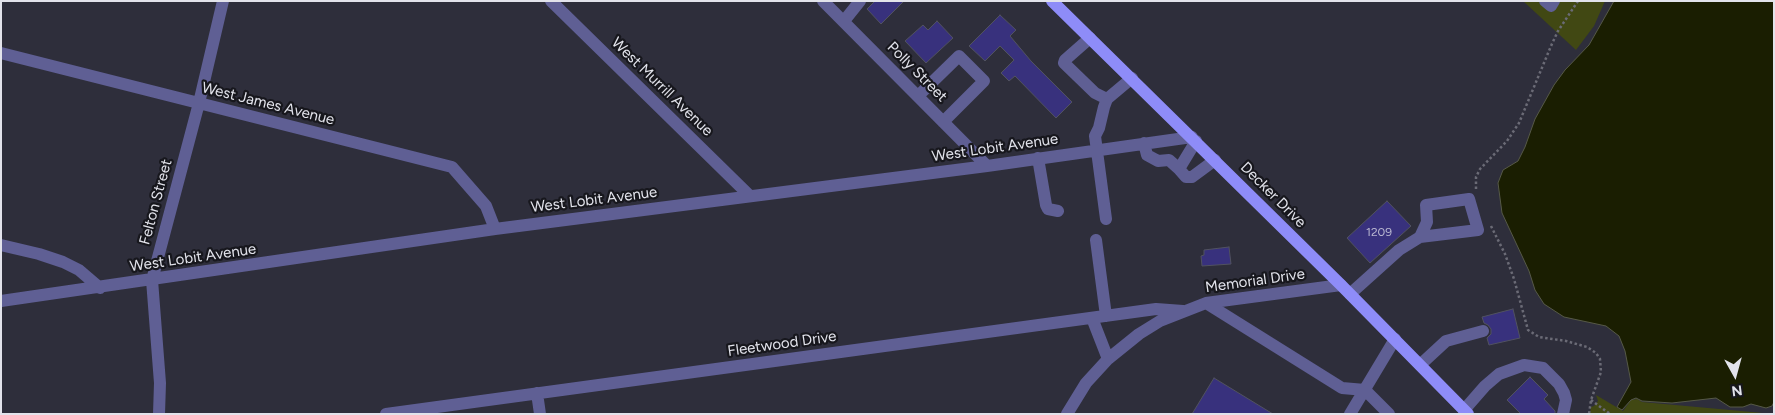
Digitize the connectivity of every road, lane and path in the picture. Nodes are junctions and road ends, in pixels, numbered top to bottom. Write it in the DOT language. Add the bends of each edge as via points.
graph roads {
  1 [pos="223,1"];
  2 [pos="551,1"];
  3 [pos="823,1"];
  4 [pos="860,1"];
  5 [pos="1052,1"];
  6 [pos="1545,1"];
  7 [pos="1554,1"];
  8 [pos="1578,1"];
  9 [pos="844,22"];
  10 [pos="1090,38"];
  11 [pos="1,53"];
  12 [pos="1132,78"];
  13 [pos="918,96"];
  14 [pos="1107,99"];
  15 [pos="199,103"];
  16 [pos="943,122"];
  17 [pos="1194,139"];
  18 [pos="1144,144"];
  19 [pos="1096,150"];
  20 [pos="1038,158"];
  21 [pos="1215,160"];
  22 [pos="987,166"];
  23 [pos="1179,169"];
  24 [pos="1478,193"];
  25 [pos="750,196"];
  26 [pos="1058,211"];
  27 [pos="1106,219"];
  28 [pos="1490,225"];
  29 [pos="495,230"];
  30 [pos="1420,237"];
  31 [pos="1096,240"];
  32 [pos="1,245"];
  33 [pos="152,280"];
  34 [pos="100,288"];
  35 [pos="1346,289"];
  36 [pos="1,301"];
  37 [pos="1206,303"];
  38 [pos="1183,311"];
  39 [pos="1106,316"];
  40 [pos="1092,318"];
  41 [pos="1482,331"];
  42 [pos="1394,339"];
  43 [pos="1108,359"];
  44 [pos="1420,365"];
  45 [pos="1365,390"];
  46 [pos="537,393"];
  47 [pos="1591,400"];
  48 [pos="1466,412"];
  49 [pos="158,414"];
  50 [pos="386,414"];
  51 [pos="540,414"];
  52 [pos="1067,414"];
  53 [pos="1350,414"];
  54 [pos="1389,414"];
  55 [pos="1563,414"];
  56 [pos="1588,414"];
  57 [pos="1610,414"];
  1 -- 15 [label="street, Felton Street"];
  2 -- 25 [label="street, West Murrill Avenue"];
  3 -- 9 [label="street, Polly Street"];
  4 -- 9 [label="street"];
  5 -- 10 [label="main road, Decker Drive"];
  6 -- 7 [label="street" via="1551,6"];
  8 -- 24 [label="path" via="1550,46 1519,123 1480,169 1476,177"];
  9 -- 13 [label="street, Polly Street"];
  10 -- 12 [label="main road, Decker Drive"];
  10 -- 14 [label="street" via="1064,63 1095,93"];
  11 -- 15 [label="street, West James Avenue"];
  12 -- 14 [label="street"];
  12 -- 17 [label="main road, Decker Drive"];
  13 -- 16 [label="street, Polly Street"];
  13 -- 16 [label="street" via="959,56 984,81"];
  14 -- 19 [label="street" via="1094,136"];
  15 -- 29 [label="street, West James Avenue" via="452,167 486,206"];
  15 -- 33 [label="street, Felton Street"];
  16 -- 22 [label="street, Polly Street"];
  17 -- 18 [label="street, West Lobit Avenue"];
  17 -- 21 [label="main road, Decker Drive"];
  17 -- 23 [label="street"];
  18 -- 19 [label="street, West Lobit Avenue"];
  18 -- 23 [label="street" via="1147,155 1169,160"];
  19 -- 20 [label="street, West Lobit Avenue"];
  19 -- 27 [label="street"];
  20 -- 22 [label="street, West Lobit Avenue"];
  20 -- 26 [label="street" via="1046,206"];
  21 -- 23 [label="street" via="1192,177 1186,177"];
  21 -- 35 [label="main road, Decker Drive"];
  22 -- 25 [label="street, West Lobit Avenue"];
  25 -- 29 [label="street, West Lobit Avenue"];
  28 -- 47 [label="path" via="1505,254 1528,330 1539,337 1587,347 1600,359 1601,372"];
  29 -- 33 [label="street, West Lobit Avenue"];
  30 -- 30 [label="street" via="1428,222 1426,206 1469,199 1478,230"];
  30 -- 35 [label="street"];
  31 -- 39 [label="street"];
  32 -- 34 [label="street" via="64,262"];
  33 -- 34 [label="street, West Lobit Avenue"];
  33 -- 49 [label="street, Felton Street" via="160,383"];
  34 -- 36 [label="street, West Lobit Avenue"];
  35 -- 37 [label="street, Memorial Drive"];
  35 -- 42 [label="main road, Decker Drive"];
  37 -- 38 [label="street, Memorial Drive"];
  37 -- 45 [label="street" via="1342,388"];
  38 -- 39 [label="street, Fleetwood Drive" via="1156,309"];
  38 -- 43 [label="street, Memorial Drive" via="1139,334"];
  39 -- 40 [label="street, Fleetwood Drive"];
  40 -- 43 [label="street"];
  40 -- 46 [label="street, Fleetwood Drive"];
  41 -- 44 [label="street" via="1446,341"];
  42 -- 44 [label="main road, Decker Drive"];
  42 -- 45 [label="street"];
  43 -- 52 [label="street, Memorial Drive" via="1086,383"];
  44 -- 48 [label="main road, Decker Drive"];
  45 -- 53 [label="street"];
  45 -- 54 [label="street"];
  46 -- 50 [label="street, Fleetwood Drive"];
  46 -- 51 [label="street"];
  47 -- 56 [label="path"];
  47 -- 57 [label="path"];
  48 -- 55 [label="street" via="1485,386 1499,374 1524,366 1543,368 1558,384 1566,400"];
}
